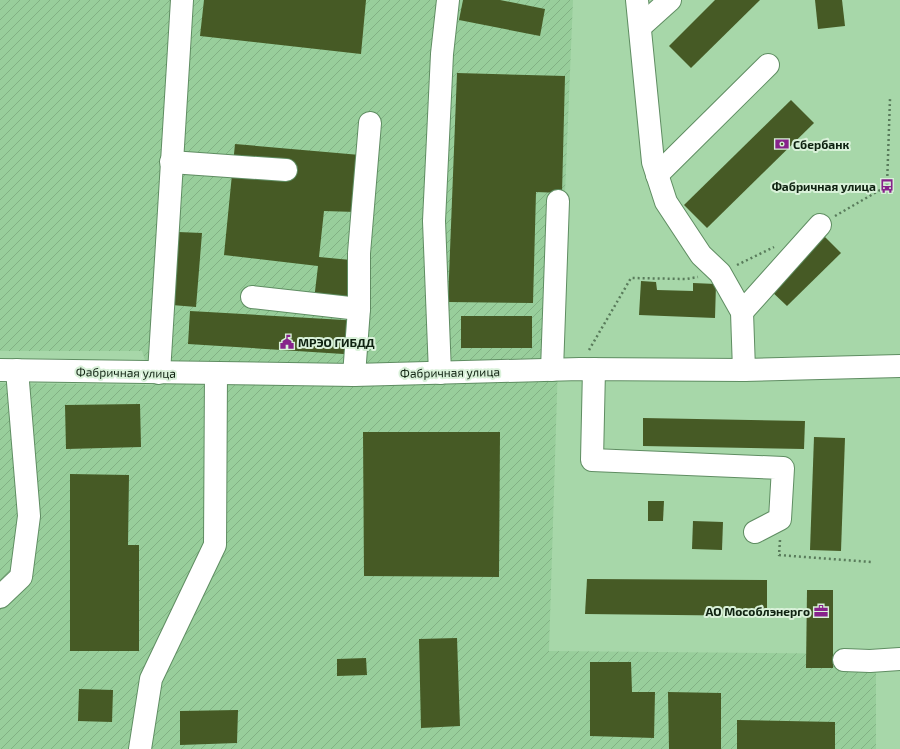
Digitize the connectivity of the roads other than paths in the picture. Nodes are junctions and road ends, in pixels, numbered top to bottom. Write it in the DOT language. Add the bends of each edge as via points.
graph roads {
  1 [pos="182,0"];
  2 [pos="448,0"];
  3 [pos="637,0"];
  4 [pos="670,0"];
  5 [pos="640,28"];
  6 [pos="768,65"];
  7 [pos="370,123"];
  8 [pos="171,162"];
  9 [pos="286,170"];
  10 [pos="657,175"];
  11 [pos="558,201"];
  12 [pos="820,225"];
  13 [pos="252,298"];
  14 [pos="359,309"];
  15 [pos="742,312"];
  16 [pos="900,366"];
  17 [pos="587,369"];
  18 [pos="8,370"];
  19 [pos="552,370"];
  20 [pos="744,370"];
  21 [pos="440,372"];
  22 [pos="159,373"];
  23 [pos="216,373"];
  24 [pos="354,375"];
  25 [pos="755,532"];
  26 [pos="0,597"];
  27 [pos="900,659"];
  28 [pos="844,660"];
  29 [pos="140,749"];
  1 -- 8 [label="lane"];
  2 -- 21 [label="lane" via="442,54 434,221"];
  3 -- 5 [label="lane"];
  4 -- 5 [label="lane"];
  5 -- 10 [label="lane" via="653,162"];
  6 -- 10 [label="lane"];
  7 -- 14 [label="lane" via="359,253"];
  8 -- 9 [label="lane"];
  8 -- 22 [label="lane"];
  10 -- 15 [label="lane" via="666,202 702,255 720,273"];
  11 -- 19 [label="lane"];
  12 -- 15 [label="lane"];
  13 -- 14 [label="lane"];
  14 -- 24 [label="lane"];
  15 -- 20 [label="lane"];
  16 -- 20 [label="lane, Фабричная улица"];
  17 -- 19 [label="lane, Фабричная улица"];
  17 -- 20 [label="lane, Фабричная улица"];
  17 -- 25 [label="lane" via="592,460 783,468 780,519"];
  18 -- 22 [label="lane, Фабричная улица"];
  18 -- 26 [label="lane" via="29,516 21,577"];
  19 -- 21 [label="lane, Фабричная улица"];
  21 -- 24 [label="lane, Фабричная улица"];
  22 -- 23 [label="lane, Фабричная улица"];
  23 -- 24 [label="lane, Фабричная улица"];
  23 -- 29 [label="lane" via="215,545 151,679"];
  27 -- 28 [label="lane"];
}
